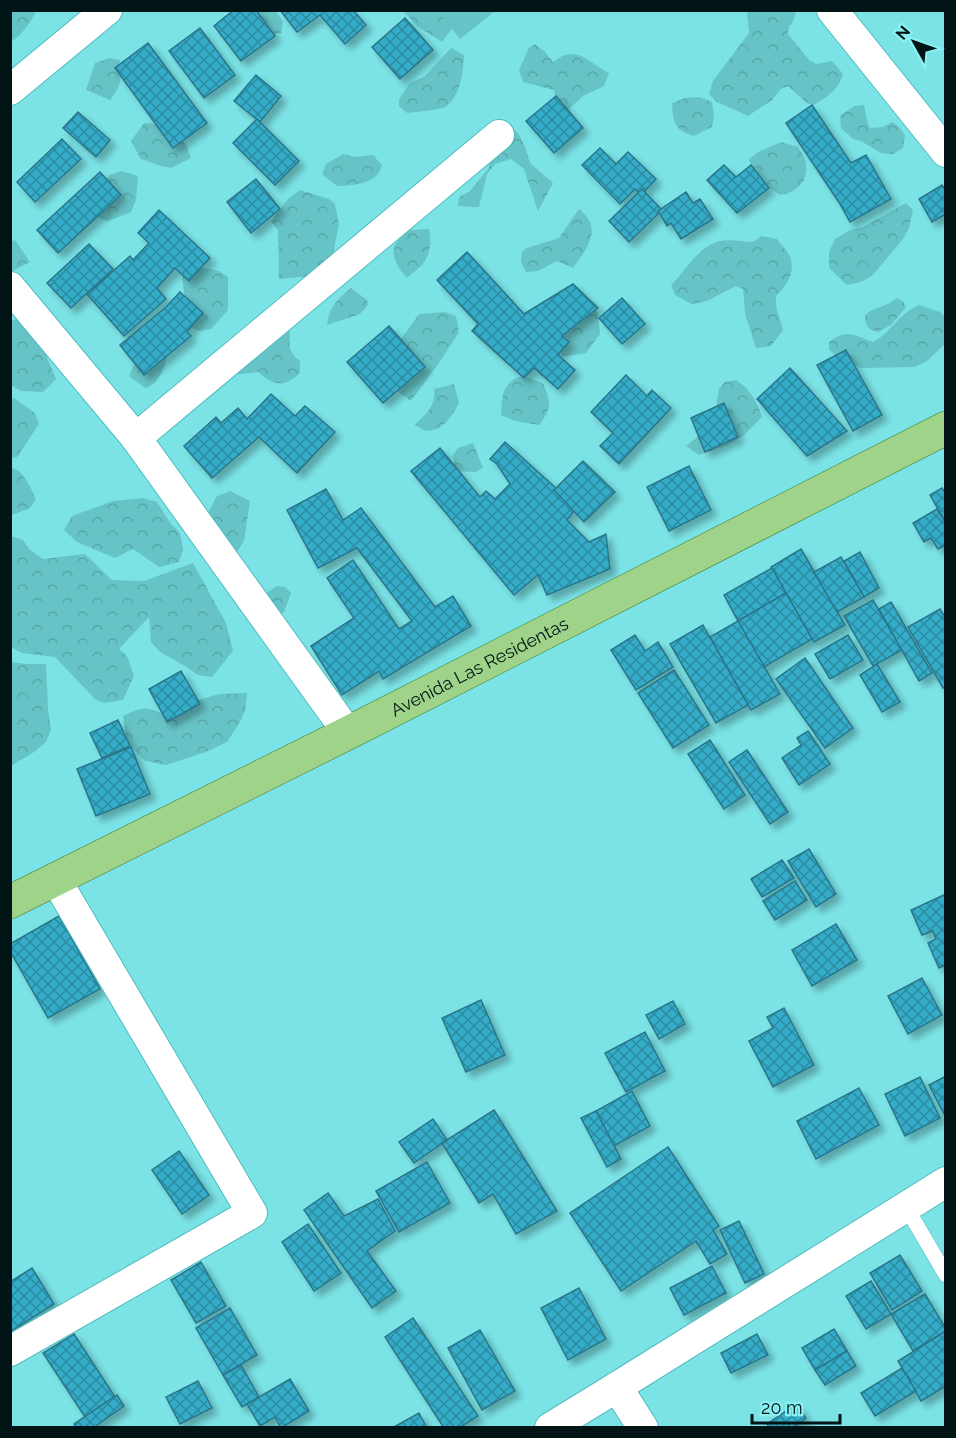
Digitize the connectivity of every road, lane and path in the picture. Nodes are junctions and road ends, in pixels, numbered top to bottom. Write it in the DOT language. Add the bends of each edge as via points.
graph roads {
  1 [pos="107,10"];
  2 [pos="832,10"];
  3 [pos="10,90"];
  4 [pos="499,135"];
  5 [pos="945,152"];
  6 [pos="10,287"];
  7 [pos="945,428"];
  8 [pos="136,438"];
  9 [pos="348,733"];
  10 [pos="56,880"];
  11 [pos="10,902"];
  12 [pos="945,1182"];
  13 [pos="906,1207"];
  14 [pos="945,1275"];
  15 [pos="10,1351"];
  16 [pos="617,1387"];
  17 [pos="550,1428"];
  18 [pos="643,1428"];
  1 -- 3 [label="street"];
  2 -- 5 [label="street"];
  4 -- 8 [label="street"];
  6 -- 8 [label="street"];
  7 -- 9 [label="main road, Avenida Las Residentas"];
  8 -- 9 [label="street"];
  9 -- 10 [label="main road, Avenida Las Residentas"];
  10 -- 11 [label="main road, Avenida Las Residentas"];
  10 -- 15 [label="street" via="252,1213"];
  12 -- 13 [label="street"];
  13 -- 14 [label="lane"];
  13 -- 16 [label="street"];
  16 -- 17 [label="street"];
  16 -- 18 [label="street"];
}
